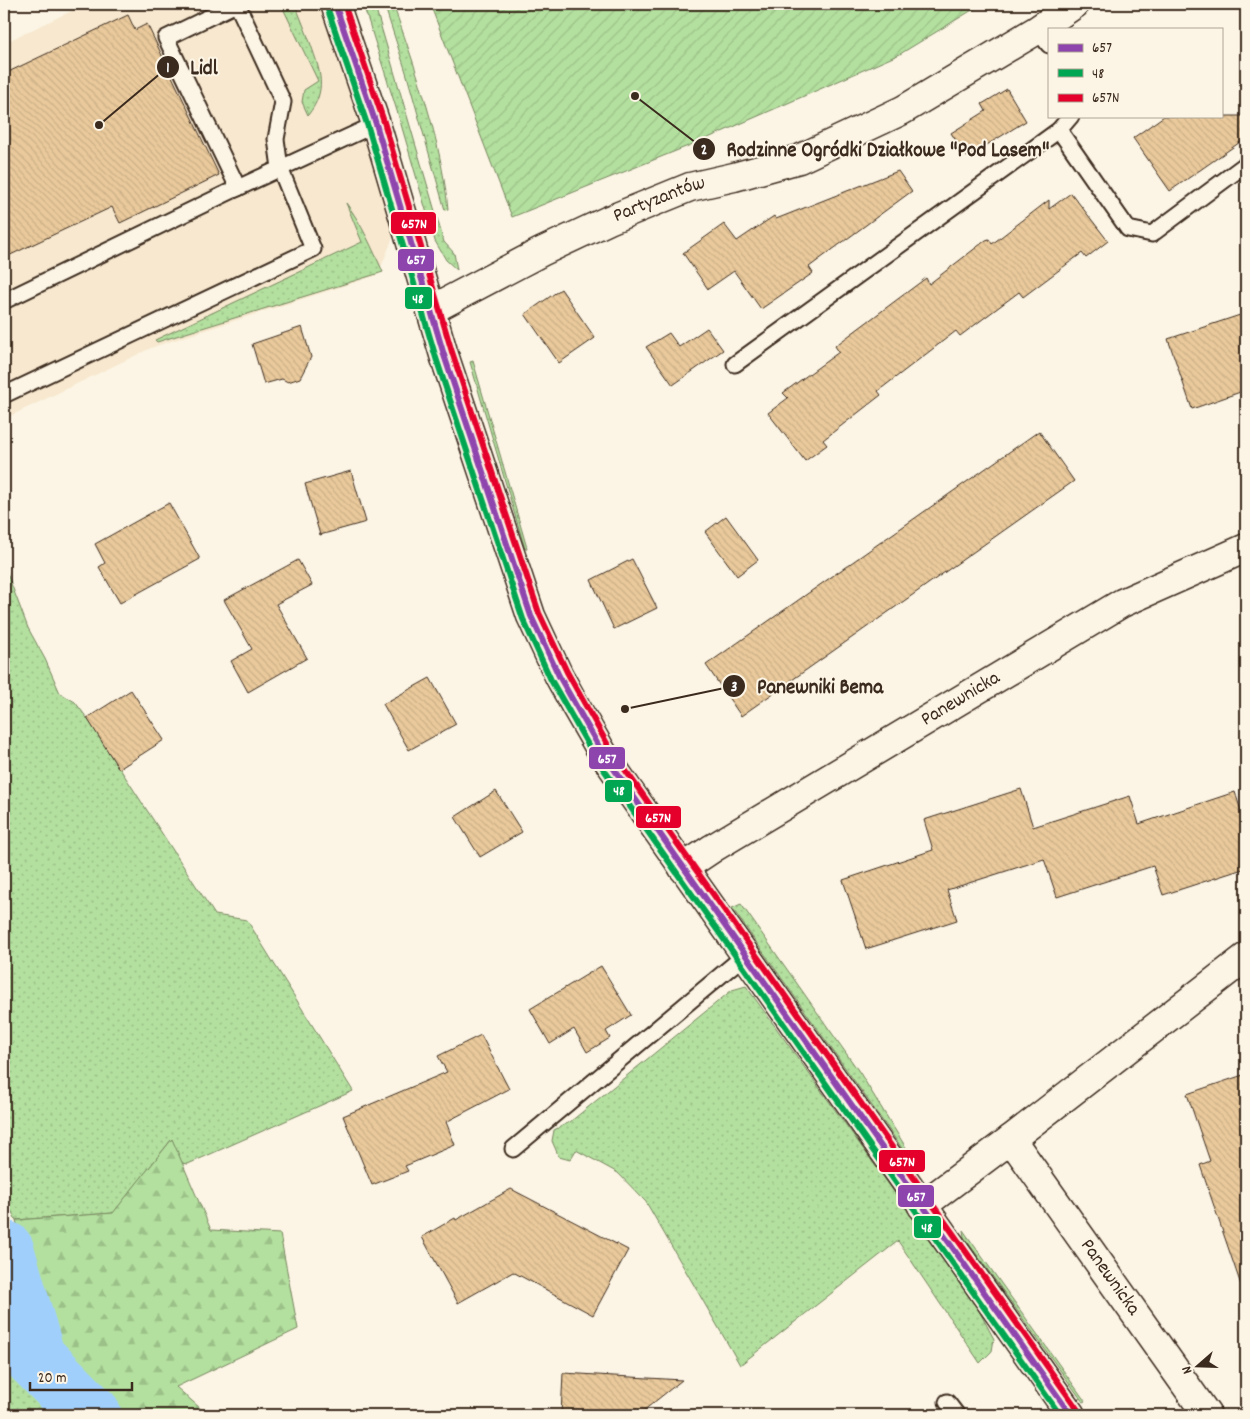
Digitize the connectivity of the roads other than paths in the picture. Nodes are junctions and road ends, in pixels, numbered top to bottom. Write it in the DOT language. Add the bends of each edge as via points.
graph roads {
  1 [pos="237,4"];
  2 [pos="335,4"];
  3 [pos="1075,4"];
  4 [pos="1052,28"];
  5 [pos="1043,37"];
  6 [pos="1069,118"];
  7 [pos="376,124"];
  8 [pos="1060,130"];
  9 [pos="1246,164"];
  10 [pos="280,168"];
  11 [pos="238,188"];
  12 [pos="4,301"];
  13 [pos="431,310"];
  14 [pos="735,364"];
  15 [pos="4,395"];
  16 [pos="1246,548"];
  17 [pos="683,868"];
  18 [pos="745,956"];
  19 [pos="1246,957"];
  20 [pos="1011,1139"];
  21 [pos="513,1149"];
  22 [pos="922,1206"];
  23 [pos="947,1402"];
  24 [pos="956,1415"];
  25 [pos="1071,1415"];
  26 [pos="1207,1415"];
  1 -- 10 [label="lane" via="283,102 276,139"];
  1 -- 11 [label="lane" via="166,38"];
  2 -- 7 [label="street"];
  3 -- 4 [label="street, Partyzantów"];
  5 -- 13 [label="street, Partyzantów" via="903,110 798,159 690,187 627,212"];
  6 -- 8 [label="lane"];
  7 -- 10 [label="lane"];
  7 -- 13 [label="street"];
  8 -- 9 [label="lane" via="1128,229 1152,234"];
  8 -- 14 [label="lane"];
  10 -- 11 [label="lane"];
  10 -- 15 [label="lane" via="313,249"];
  11 -- 12 [label="lane"];
  13 -- 17 [label="street" via="531,616 559,676 594,738"];
  16 -- 17 [label="street, Panewnicka" via="1122,603"];
  17 -- 18 [label="street"];
  18 -- 21 [label="lane"];
  18 -- 22 [label="street"];
  19 -- 20 [label="street"];
  20 -- 22 [label="street"];
  20 -- 26 [label="street, Panewnicka"];
  22 -- 25 [label="street"];
  23 -- 24 [label="lane"];
}
